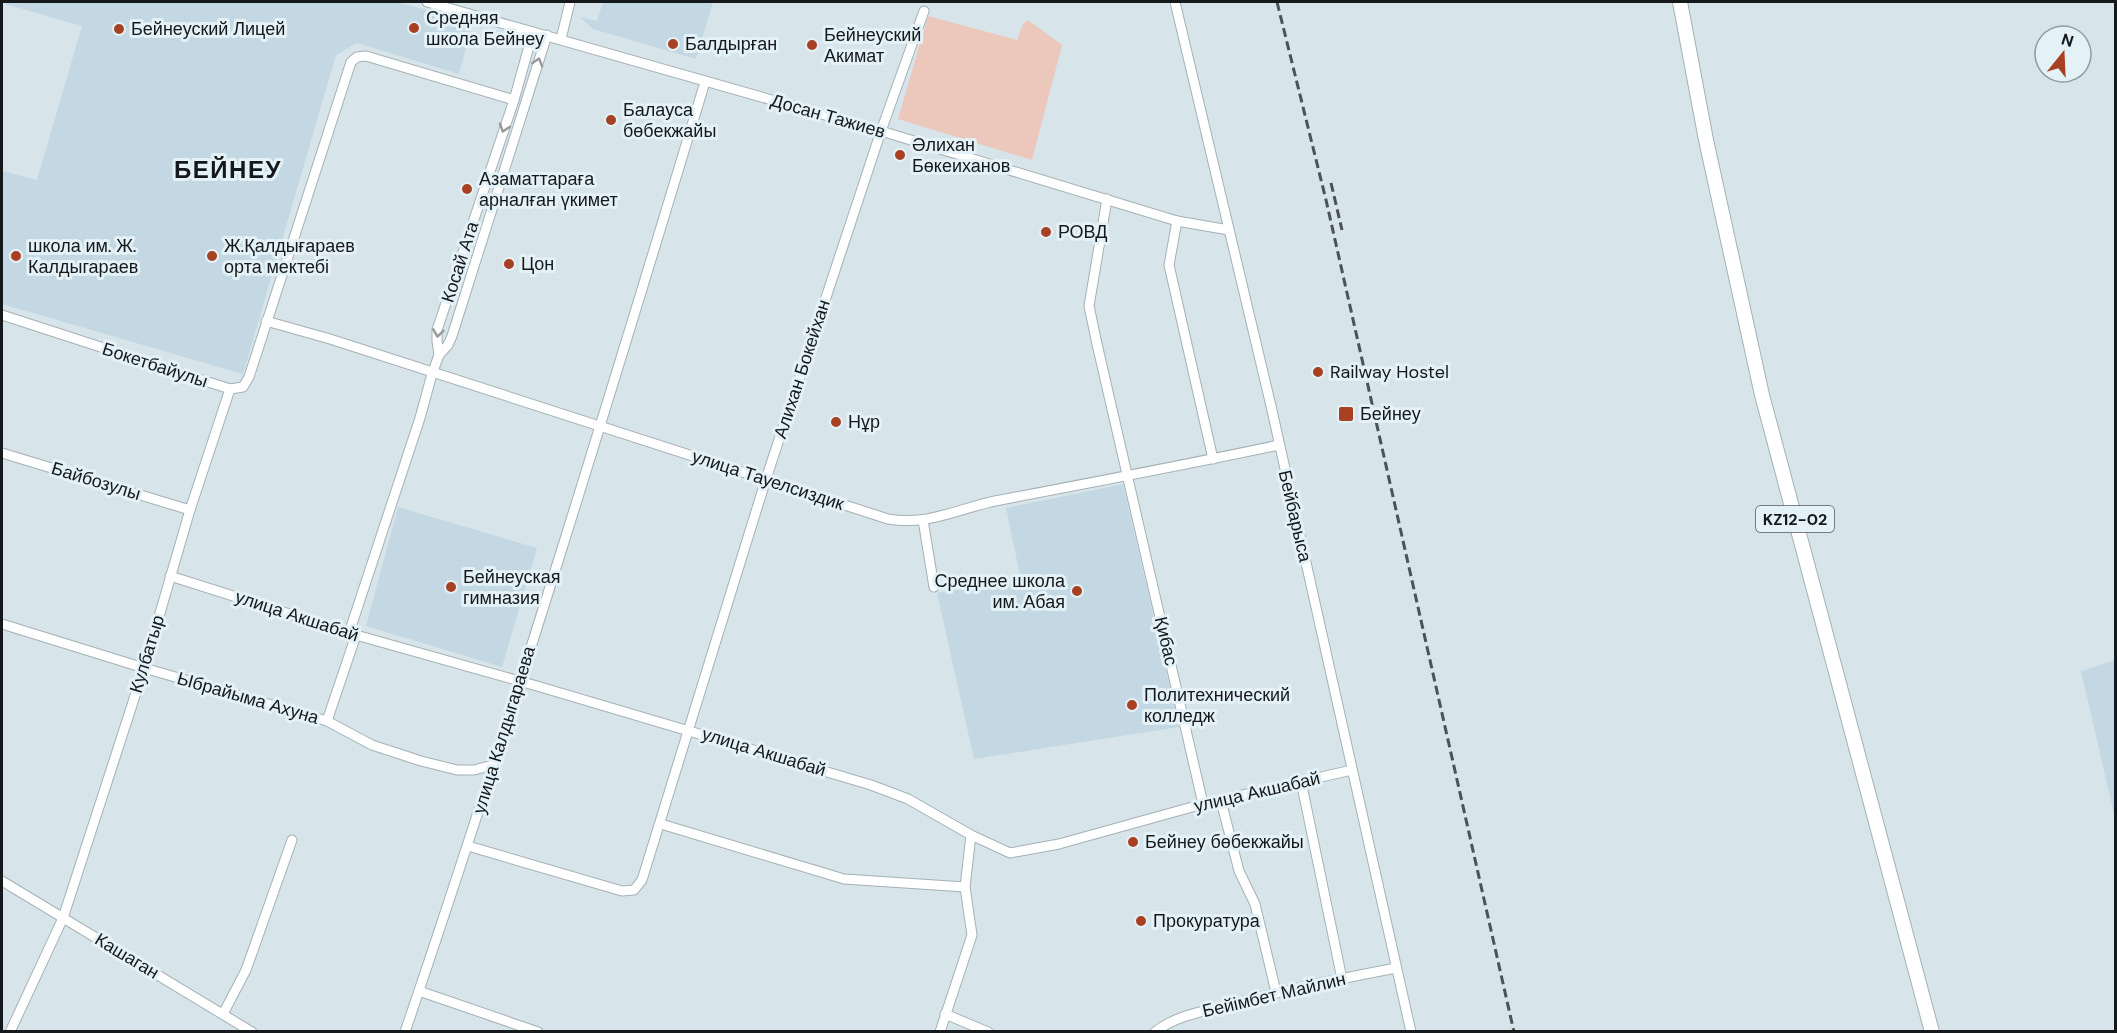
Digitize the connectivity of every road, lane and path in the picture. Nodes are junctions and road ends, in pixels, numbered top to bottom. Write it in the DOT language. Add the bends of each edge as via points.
graph roads {
  1 [pos="427,2"];
  2 [pos="570,2"];
  3 [pos="1175,2"];
  4 [pos="1680,2"];
  5 [pos="924,11"];
  6 [pos="533,32"];
  7 [pos="547,35"];
  8 [pos="561,39"];
  9 [pos="705,82"];
  10 [pos="514,100"];
  11 [pos="881,131"];
  12 [pos="1107,199"];
  13 [pos="1177,221"];
  14 [pos="472,227"];
  15 [pos="1229,230"];
  16 [pos="485,231"];
  17 [pos="2,315"];
  18 [pos="266,321"];
  19 [pos="439,355"];
  20 [pos="432,374"];
  21 [pos="230,390"];
  22 [pos="599,427"];
  23 [pos="1279,445"];
  24 [pos="2,453"];
  25 [pos="1213,459"];
  26 [pos="1128,477"];
  27 [pos="766,478"];
  28 [pos="190,510"];
  29 [pos="923,520"];
  30 [pos="170,576"];
  31 [pos="934,587"];
  32 [pos="2,624"];
  33 [pos="353,634"];
  34 [pos="144,668"];
  35 [pos="519,681"];
  36 [pos="327,721"];
  37 [pos="689,730"];
  38 [pos="493,765"];
  39 [pos="1352,770"];
  40 [pos="1300,781"];
  41 [pos="1221,801"];
  42 [pos="1203,804"];
  43 [pos="661,824"];
  44 [pos="971,835"];
  45 [pos="292,840"];
  46 [pos="468,846"];
  47 [pos="2,880"];
  48 [pos="965,887"];
  49 [pos="63,918"];
  50 [pos="1396,968"];
  51 [pos="1342,978"];
  52 [pos="419,991"];
  53 [pos="1276,992"];
  54 [pos="223,1014"];
  55 [pos="945,1014"];
  56 [pos="1164,1028"];
  57 [pos="10,1032"];
  58 [pos="252,1032"];
  59 [pos="405,1032"];
  60 [pos="538,1032"];
  61 [pos="940,1032"];
  62 [pos="988,1032"];
  63 [pos="1155,1032"];
  64 [pos="1411,1032"];
  65 [pos="1932,1032"];
  1 -- 6 [label="street, Досан Тажиев"];
  2 -- 8 [label="street"];
  3 -- 15 [label="street, Бейбарыса"];
  4 -- 65 [label="highway, KZ12-02" via="1762,395"];
  5 -- 11 [label="street, Алихан Бокейхан"];
  6 -- 7 [label="street, Досан Тажиев"];
  6 -- 10 [label="street, Косай Ата"];
  7 -- 8 [label="street, Досан Тажиев"];
  16 -- 7 [label="street, Косай Ата, one-way"];
  8 -- 9 [label="street, Досан Тажиев"];
  9 -- 11 [label="street, Досан Тажиев"];
  9 -- 22 [label="street, улица Калдыгараева"];
  10 -- 14 [label="street, Косай Ата, one-way"];
  10 -- 18 [label="street, Бокетбайулы" via="366,56 351,62"];
  11 -- 12 [label="street, Досан Тажиев"];
  11 -- 27 [label="street, Алихан Бокейхан"];
  12 -- 13 [label="street, Досан Тажиев"];
  12 -- 26 [label="street, Қибас" via="1089,306"];
  13 -- 15 [label="street, Досан Тажиев"];
  13 -- 25 [label="street" via="1169,265"];
  14 -- 16 [label="street"];
  14 -- 19 [label="street, Косай Ата, one-way" via="438,330"];
  15 -- 23 [label="street, Бейбарыса"];
  16 -- 19 [label="street, Косай Ата" via="452,336"];
  17 -- 21 [label="street, Бокетбайулы"];
  18 -- 20 [label="street, улица Тауелсиздик"];
  18 -- 21 [label="street, Бокетбайулы" via="249,377 243,387"];
  19 -- 20 [label="street, Косай Ата"];
  20 -- 22 [label="street, улица Тауелсиздик"];
  20 -- 33 [label="street, Косай Ата"];
  21 -- 28 [label="street, Кулбатыр"];
  22 -- 27 [label="street, улица Тауелсиздик"];
  22 -- 35 [label="street, улица Калдыгараева"];
  23 -- 25 [label="street, улица Тауелсиздик"];
  23 -- 39 [label="street, Бейбарыса"];
  24 -- 28 [label="street, Байбозулы"];
  25 -- 26 [label="street, улица Тауелсиздик"];
  26 -- 29 [label="street, улица Тауелсиздик" via="992,502"];
  26 -- 42 [label="street, Қибас"];
  27 -- 29 [label="street, улица Тауелсиздик" via="888,519"];
  27 -- 37 [label="street, Алихан Бокейхан"];
  28 -- 30 [label="street, Кулбатыр"];
  29 -- 31 [label="street"];
  30 -- 33 [label="street, улица Акшабай"];
  30 -- 34 [label="street, Кулбатыр"];
  32 -- 34 [label="street, Ыбрайыма Ахуна"];
  33 -- 35 [label="street, улица Акшабай"];
  33 -- 36 [label="street, Косай Ата"];
  34 -- 36 [label="street, Ыбрайыма Ахуна"];
  34 -- 49 [label="street, Кулбатыр"];
  35 -- 37 [label="street, улица Акшабай"];
  35 -- 38 [label="street, улица Калдыгараева"];
  36 -- 38 [label="street, Ыбрайыма Ахуна" via="372,746 421,761 458,770"];
  37 -- 43 [label="street, Алихан Бокейхан"];
  37 -- 44 [label="street, улица Акшабай" via="871,785 908,799"];
  38 -- 46 [label="street, улица Калдыгараева"];
  39 -- 40 [label="street, улица Акшабай"];
  39 -- 50 [label="street, Бейбарыса"];
  40 -- 41 [label="street, улица Акшабай"];
  40 -- 51 [label="street"];
  41 -- 42 [label="street, улица Акшабай"];
  41 -- 53 [label="street" via="1239,871 1256,904"];
  42 -- 44 [label="street, улица Акшабай" via="1059,844 1010,853"];
  43 -- 46 [label="street, Алихан Бокейхан" via="642,880 634,890 622,891"];
  43 -- 48 [label="street" via="844,879"];
  44 -- 48 [label="street"];
  45 -- 54 [label="street" via="246,970"];
  46 -- 52 [label="street, улица Калдыгараева"];
  47 -- 49 [label="street, Кашаган"];
  48 -- 55 [label="street" via="972,935"];
  49 -- 54 [label="street, Кашаган"];
  49 -- 57 [label="street, Кулбатыр"];
  50 -- 51 [label="street, Бейімбет Майлин"];
  50 -- 64 [label="street, Бейбарыса"];
  51 -- 53 [label="street, Бейімбет Майлин"];
  52 -- 59 [label="street, улица Калдыгараева"];
  52 -- 60 [label="street"];
  53 -- 56 [label="street, Бейімбет Майлин" via="1182,1017"];
  54 -- 58 [label="street, Кашаган"];
  55 -- 61 [label="street"];
  55 -- 62 [label="street"];
  56 -- 63 [label="street, Бейімбет Майлин"];
}
